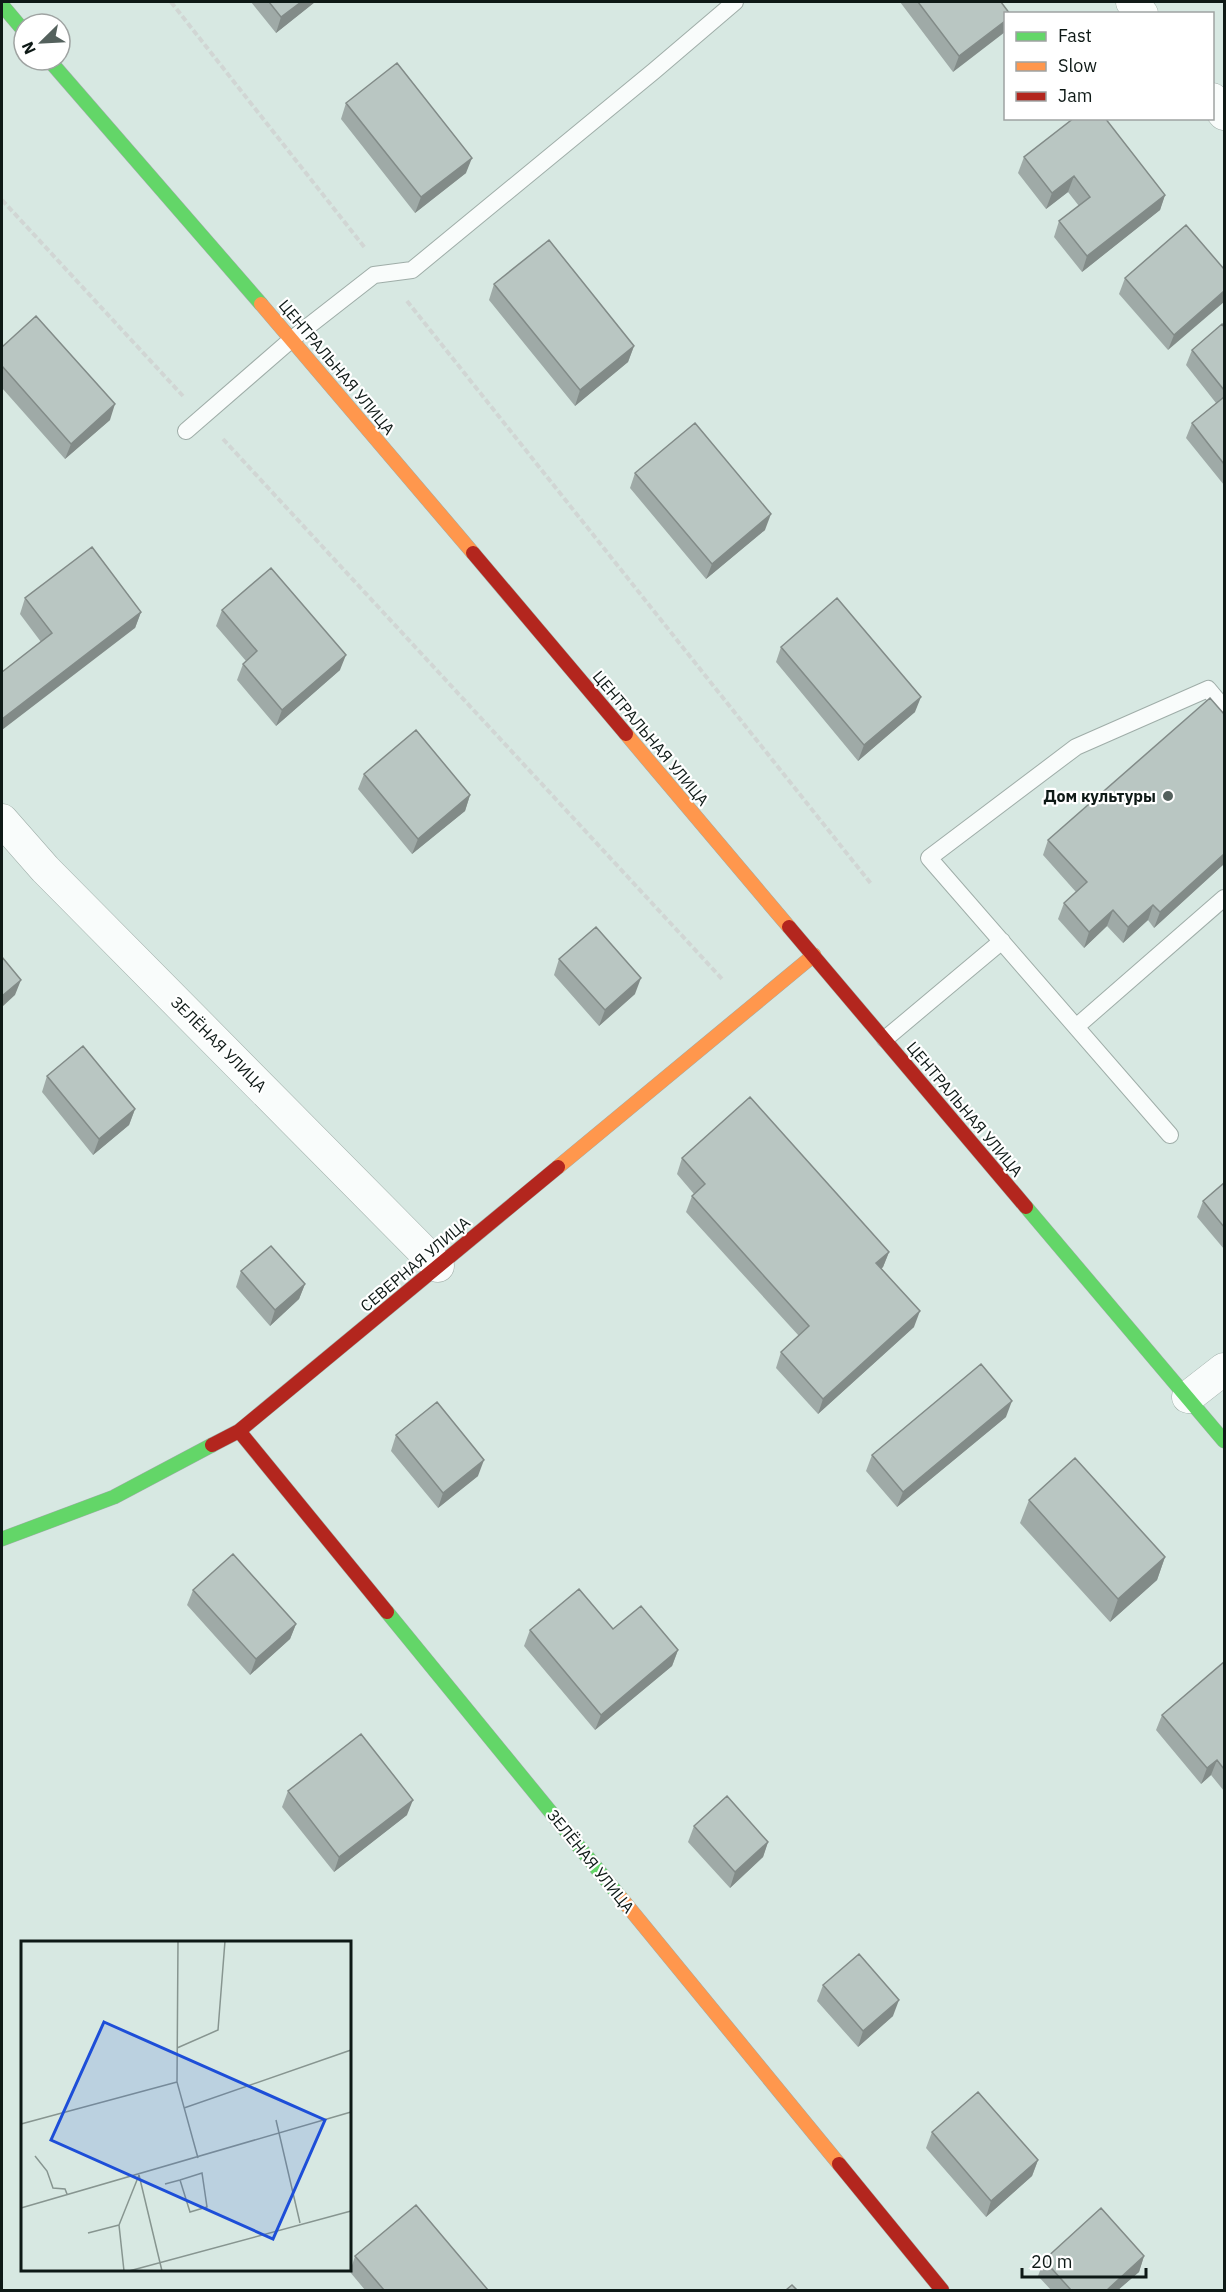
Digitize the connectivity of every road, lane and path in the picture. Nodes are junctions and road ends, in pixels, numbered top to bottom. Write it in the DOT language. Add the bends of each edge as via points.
graph roads {
  1 [pos="171,2"];
  2 [pos="735,2"];
  3 [pos="2,6"];
  4 [pos="12,17"];
  5 [pos="59,72"];
  6 [pos="1214,102"];
  7 [pos="1224,114"];
  8 [pos="2,200"];
  9 [pos="385,274"];
  10 [pos="292,339"];
  11 [pos="203,417"];
  12 [pos="186,432"];
  13 [pos="1224,708"];
  14 [pos="2,820"];
  15 [pos="872,885"];
  16 [pos="1224,898"];
  17 [pos="1002,941"];
  18 [pos="814,956"];
  19 [pos="750,1009"];
  20 [pos="1076,1027"];
  21 [pos="885,1040"];
  22 [pos="1170,1135"];
  23 [pos="438,1266"];
  24 [pos="1224,1369"];
  25 [pos="1224,1395"];
  26 [pos="1188,1397"];
  27 [pos="239,1431"];
  28 [pos="1224,1441"];
  29 [pos="2,1539"];
  30 [pos="942,2290"];
  1 -- 9 [label="path"];
  2 -- 9 [label="lane" via="412,270"];
  3 -- 4 [label="street"];
  5 -- 10 [label="street, ЦЕНТРАЛЬНАЯ УЛИЦА"];
  6 -- 7 [label="street"];
  8 -- 11 [label="path"];
  9 -- 10 [label="lane" via="374,275"];
  9 -- 15 [label="path"];
  10 -- 11 [label="lane"];
  10 -- 18 [label="street, ЦЕНТРАЛЬНАЯ УЛИЦА"];
  11 -- 12 [label="lane"];
  11 -- 19 [label="path"];
  13 -- 17 [label="lane" via="1208,689 1076,747 929,858"];
  14 -- 23 [label="street, ЗЕЛЁНАЯ УЛИЦА" via="53,877"];
  16 -- 20 [label="lane"];
  17 -- 20 [label="lane"];
  17 -- 21 [label="lane"];
  18 -- 19 [label="street, СЕВЕРНАЯ УЛИЦА"];
  18 -- 21 [label="street, ЦЕНТРАЛЬНАЯ УЛИЦА"];
  19 -- 23 [label="street, СЕВЕРНАЯ УЛИЦА"];
  20 -- 22 [label="lane"];
  21 -- 26 [label="street, ЦЕНТРАЛЬНАЯ УЛИЦА"];
  23 -- 27 [label="street, СЕВЕРНАЯ УЛИЦА"];
  24 -- 26 [label="street"];
  25 -- 26 [label="street"];
  26 -- 28 [label="street, ЦЕНТРАЛЬНАЯ УЛИЦА"];
  27 -- 29 [label="street, СЕВЕРНАЯ УЛИЦА" via="114,1497"];
  27 -- 30 [label="street, ЗЕЛЁНАЯ УЛИЦА"];
}
